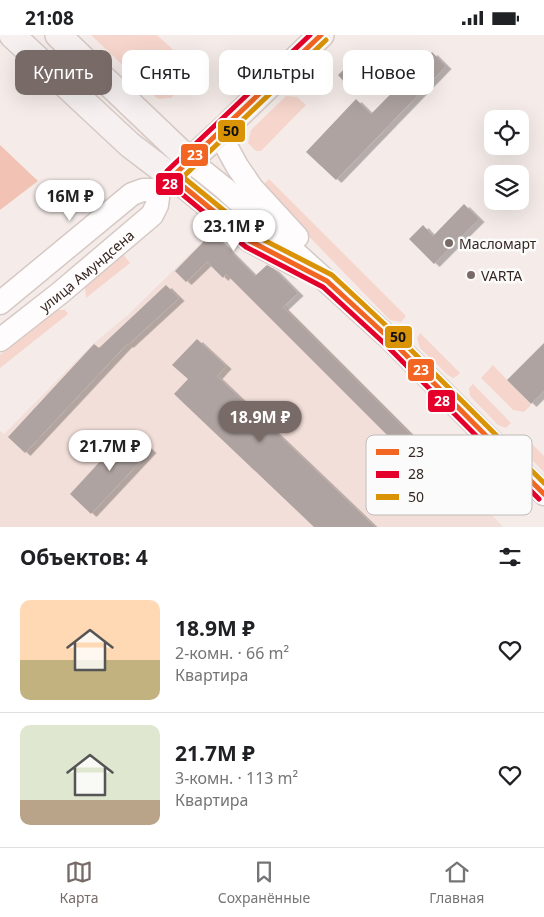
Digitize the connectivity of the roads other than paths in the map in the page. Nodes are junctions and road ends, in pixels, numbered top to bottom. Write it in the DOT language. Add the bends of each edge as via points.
graph roads {
  1 [pos="12,35"];
  2 [pos="58,35"];
  3 [pos="320,35"];
  4 [pos="219,133"];
  5 [pos="189,160"];
  6 [pos="165,184"];
  7 [pos="320,275"];
  8 [pos="0,303"];
  9 [pos="0,340"];
  10 [pos="486,435"];
  11 [pos="532,481"];
  12 [pos="544,493"];
  1 -- 6 [label="main road" via="130,145"];
  2 -- 5 [label="main road"];
  3 -- 4 [label="main road, улица Амундсена"];
  4 -- 5 [label="main road, улица Амундсена"];
  4 -- 7 [label="street" via="242,175 297,238"];
  5 -- 6 [label="main road, улица Амундсена"];
  5 -- 7 [label="street"];
  6 -- 7 [label="street" via="250,241"];
  6 -- 8 [label="street, улица Амундсена" via="132,194"];
  6 -- 9 [label="street, улица Амундсена" via="152,215"];
  7 -- 10 [label="street" via="389,337"];
  11 -- 12 [label="street"];
}
